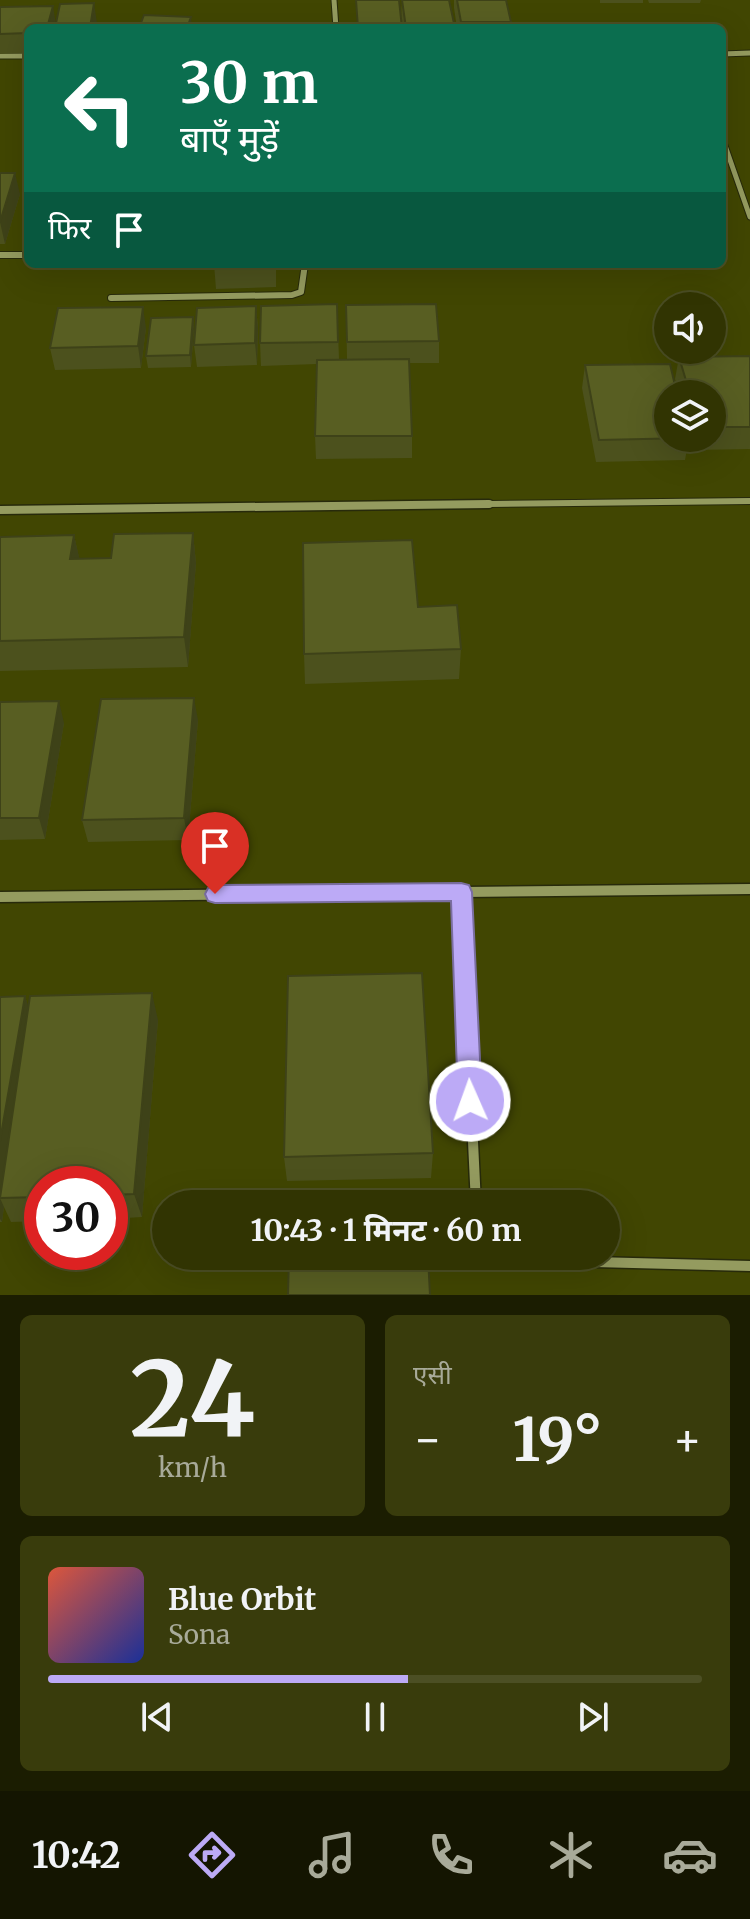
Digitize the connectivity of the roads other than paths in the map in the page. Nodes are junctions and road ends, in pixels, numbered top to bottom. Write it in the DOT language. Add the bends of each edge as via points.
graph roads {
  1 [pos="334,0"];
  2 [pos="336,24"];
  3 [pos="750,53"];
  4 [pos="726,54"];
  5 [pos="0,56"];
  6 [pos="24,56"];
  7 [pos="726,148"];
  8 [pos="750,217"];
  9 [pos="0,255"];
  10 [pos="24,255"];
  11 [pos="305,268"];
  12 [pos="111,298"];
  13 [pos="750,501"];
  14 [pos="0,510"];
  15 [pos="750,889"];
  16 [pos="461,892"];
  17 [pos="0,897"];
  18 [pos="475,1190"];
  19 [pos="620,1263"];
  20 [pos="750,1266"];
  1 -- 2 [label="street"];
  3 -- 4 [label="street"];
  5 -- 6 [label="street"];
  7 -- 8 [label="street"];
  9 -- 10 [label="street"];
  11 -- 12 [label="street" via="301,292 292,295"];
  13 -- 14 [label="street"];
  15 -- 16 [label="street"];
  16 -- 17 [label="street"];
  16 -- 18 [label="street"];
  19 -- 20 [label="street"];
}
